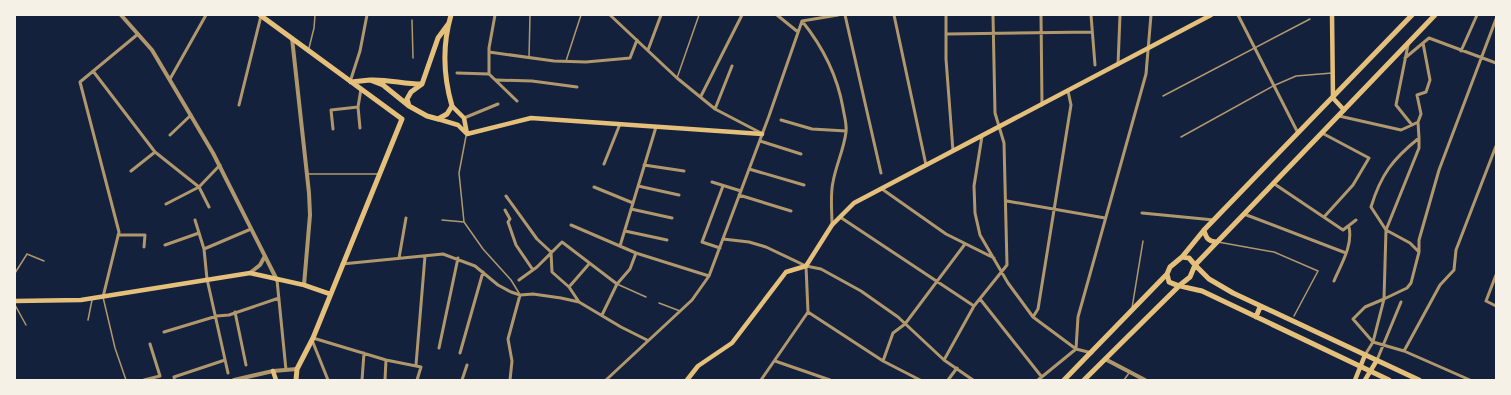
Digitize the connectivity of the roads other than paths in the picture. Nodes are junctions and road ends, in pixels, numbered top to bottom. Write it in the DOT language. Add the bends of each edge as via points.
graph roads {
  1 [pos="121,15"];
  2 [pos="206,15"];
  3 [pos="261,15"];
  4 [pos="315,15"];
  5 [pos="367,15"];
  6 [pos="451,15"];
  7 [pos="496,15"];
  8 [pos="530,15"];
  9 [pos="581,15"];
  10 [pos="610,15"];
  11 [pos="699,15"];
  12 [pos="742,15"];
  13 [pos="777,15"];
  14 [pos="838,15"];
  15 [pos="845,15"];
  16 [pos="894,15"];
  17 [pos="946,15"];
  18 [pos="993,15"];
  19 [pos="1041,15"];
  20 [pos="1091,15"];
  21 [pos="1120,15"];
  22 [pos="1151,15"];
  23 [pos="1211,15"];
  24 [pos="1238,15"];
  25 [pos="1332,15"];
  26 [pos="1412,15"];
  27 [pos="1435,15"];
  28 [pos="1477,15"];
  29 [pos="659,16"];
  30 [pos="1310,19"];
  31 [pos="1496,19"];
  32 [pos="412,20"];
  33 [pos="802,21"];
  34 [pos="449,24"];
  35 [pos="798,32"];
  36 [pos="1092,32"];
  37 [pos="994,33"];
  38 [pos="1041,33"];
  39 [pos="138,34"];
  40 [pos="947,34"];
  41 [pos="292,38"];
  42 [pos="637,40"];
  43 [pos="1408,43"];
  44 [pos="1423,43"];
  45 [pos="1149,48"];
  46 [pos="1254,48"];
  47 [pos="308,50"];
  48 [pos="648,50"];
  49 [pos="1461,50"];
  50 [pos="489,52"];
  51 [pos="413,58"];
  52 [pos="529,58"];
  53 [pos="1405,58"];
  54 [pos="1481,58"];
  55 [pos="566,61"];
  56 [pos="1496,63"];
  57 [pos="1095,65"];
  58 [pos="1118,65"];
  59 [pos="732,66"];
  60 [pos="93,71"];
  61 [pos="1334,72"];
  62 [pos="457,73"];
  63 [pos="490,74"];
  64 [pos="677,78"];
  65 [pos="170,80"];
  66 [pos="370,80"];
  67 [pos="496,80"];
  68 [pos="350,82"];
  69 [pos="422,84"];
  70 [pos="1273,86"];
  71 [pos="577,87"];
  72 [pos="361,89"];
  73 [pos="1068,91"];
  74 [pos="700,96"];
  75 [pos="1163,96"];
  76 [pos="1333,98"];
  77 [pos="517,101"];
  78 [pos="498,104"];
  79 [pos="239,105"];
  80 [pos="1042,105"];
  81 [pos="409,106"];
  82 [pos="452,106"];
  83 [pos="358,107"];
  84 [pos="715,110"];
  85 [pos="1344,110"];
  86 [pos="191,115"];
  87 [pos="1338,116"];
  88 [pos="464,118"];
  89 [pos="438,119"];
  90 [pos="781,120"];
  91 [pos="1418,122"];
  92 [pos="620,124"];
  93 [pos="1412,125"];
  94 [pos="656,126"];
  95 [pos="1000,127"];
  96 [pos="360,128"];
  97 [pos="333,129"];
  98 [pos="846,131"];
  99 [pos="1298,133"];
  100 [pos="1322,133"];
  101 [pos="467,134"];
  102 [pos="762,134"];
  103 [pos="170,135"];
  104 [pos="982,136"];
  105 [pos="1181,137"];
  106 [pos="1420,138"];
  107 [pos="760,141"];
  108 [pos="1496,146"];
  109 [pos="155,152"];
  110 [pos="953,152"];
  111 [pos="801,154"];
  112 [pos="604,164"];
  113 [pos="220,165"];
  114 [pos="644,165"];
  115 [pos="926,165"];
  116 [pos="749,169"];
  117 [pos="131,171"];
  118 [pos="684,171"];
  119 [pos="881,173"];
  120 [pos="307,174"];
  121 [pos="380,174"];
  122 [pos="712,182"];
  123 [pos="1273,183"];
  124 [pos="804,185"];
  125 [pos="638,186"];
  126 [pos="723,186"];
  127 [pos="199,187"];
  128 [pos="594,187"];
  129 [pos="882,189"];
  130 [pos="741,191"];
  131 [pos="679,195"];
  132 [pos="739,195"];
  133 [pos="506,196"];
  134 [pos="1007,201"];
  135 [pos="633,203"];
  136 [pos="166,204"];
  137 [pos="209,207"];
  138 [pos="631,209"];
  139 [pos="1054,209"];
  140 [pos="505,210"];
  141 [pos="791,211"];
  142 [pos="1142,213"];
  143 [pos="1244,214"];
  144 [pos="840,217"];
  145 [pos="1324,217"];
  146 [pos="406,218"];
  147 [pos="672,218"];
  148 [pos="1106,218"];
  149 [pos="195,220"];
  150 [pos="442,220"];
  151 [pos="1214,220"];
  152 [pos="1356,220"];
  153 [pos="464,222"];
  154 [pos="571,225"];
  155 [pos="832,225"];
  156 [pos="1348,227"];
  157 [pos="251,229"];
  158 [pos="1204,230"];
  159 [pos="1386,230"];
  160 [pos="625,231"];
  161 [pos="199,233"];
  162 [pos="118,235"];
  163 [pos="723,239"];
  164 [pos="667,240"];
  165 [pos="1143,242"];
  166 [pos="1216,242"];
  167 [pos="965,244"];
  168 [pos="165,245"];
  169 [pos="620,246"];
  170 [pos="144,247"];
  171 [pos="720,248"];
  172 [pos="204,249"];
  173 [pos="551,252"];
  174 [pos="1418,252"];
  175 [pos="636,253"];
  176 [pos="1346,253"];
  177 [pos="265,256"];
  178 [pos="425,256"];
  179 [pos="1182,257"];
  180 [pos="400,258"];
  181 [pos="458,258"];
  182 [pos="994,259"];
  183 [pos="44,261"];
  184 [pos="342,264"];
  185 [pos="589,264"];
  186 [pos="1195,265"];
  187 [pos="806,266"];
  188 [pos="533,270"];
  189 [pos="483,272"];
  190 [pos="1002,272"];
  191 [pos="15,273"];
  192 [pos="250,273"];
  193 [pos="1167,274"];
  194 [pos="1496,275"];
  195 [pos="709,276"];
  196 [pos="208,280"];
  197 [pos="277,280"];
  198 [pos="519,280"];
  199 [pos="938,281"];
  200 [pos="1334,281"];
  201 [pos="617,284"];
  202 [pos="304,285"];
  203 [pos="1180,285"];
  204 [pos="569,287"];
  205 [pos="330,294"];
  206 [pos="520,295"];
  207 [pos="103,297"];
  208 [pos="646,297"];
  209 [pos="92,298"];
  210 [pos="278,298"];
  211 [pos="980,299"];
  212 [pos="1384,299"];
  213 [pos="15,301"];
  214 [pos="579,302"];
  215 [pos="1401,302"];
  216 [pos="659,303"];
  217 [pos="15,305"];
  218 [pos="974,306"];
  219 [pos="1496,306"];
  220 [pos="1260,307"];
  221 [pos="680,311"];
  222 [pos="235,312"];
  223 [pos="808,312"];
  224 [pos="1131,312"];
  225 [pos="602,315"];
  226 [pos="216,316"];
  227 [pos="1294,316"];
  228 [pos="1033,317"];
  229 [pos="1256,317"];
  230 [pos="88,320"];
  231 [pos="905,324"];
  232 [pos="26,326"];
  233 [pos="164,332"];
  234 [pos="312,339"];
  235 [pos="647,340"];
  236 [pos="1373,342"];
  237 [pos="150,344"];
  238 [pos="1384,345"];
  239 [pos="439,348"];
  240 [pos="1076,349"];
  241 [pos="1404,350"];
  242 [pos="364,353"];
  243 [pos="460,353"];
  244 [pos="1092,353"];
  245 [pos="1365,356"];
  246 [pos="1105,359"];
  247 [pos="225,360"];
  248 [pos="386,360"];
  249 [pos="944,360"];
  250 [pos="1377,360"];
  251 [pos="775,361"];
  252 [pos="883,361"];
  253 [pos="246,365"];
  254 [pos="467,365"];
  255 [pos="416,366"];
  256 [pos="1360,366"];
  257 [pos="957,368"];
  258 [pos="297,369"];
  259 [pos="286,370"];
  260 [pos="273,371"];
  261 [pos="1371,371"];
  262 [pos="1129,372"];
  263 [pos="228,373"];
  264 [pos="1042,376"];
  265 [pos="126,380"];
  266 [pos="144,380"];
  267 [pos="175,380"];
  268 [pos="234,380"];
  269 [pos="276,380"];
  270 [pos="296,380"];
  271 [pos="328,380"];
  272 [pos="362,380"];
  273 [pos="385,380"];
  274 [pos="417,380"];
  275 [pos="462,380"];
  276 [pos="510,380"];
  277 [pos="606,380"];
  278 [pos="687,380"];
  279 [pos="761,380"];
  280 [pos="830,380"];
  281 [pos="920,380"];
  282 [pos="948,380"];
  283 [pos="973,380"];
  284 [pos="1038,380"];
  285 [pos="1064,380"];
  286 [pos="1084,380"];
  287 [pos="1124,380"];
  288 [pos="1145,380"];
  289 [pos="1355,380"];
  290 [pos="1365,380"];
  291 [pos="1389,380"];
  292 [pos="1419,380"];
  293 [pos="1470,380"];
  1 -- 39 [label="street"];
  2 -- 65 [label="street"];
  3 -- 41 [label="main road"];
  3 -- 79 [label="street"];
  4 -- 47 [label="lane"];
  5 -- 68 [label="street"];
  6 -- 34 [label="main road"];
  7 -- 50 [label="street"];
  8 -- 52 [label="lane"];
  9 -- 55 [label="lane"];
  10 -- 42 [label="street"];
  11 -- 64 [label="lane"];
  12 -- 74 [label="street"];
  13 -- 35 [label="street"];
  14 -- 33 [label="street"];
  15 -- 119 [label="street"];
  16 -- 115 [label="street"];
  17 -- 40 [label="street"];
  18 -- 37 [label="street"];
  19 -- 38 [label="street"];
  20 -- 36 [label="street"];
  21 -- 58 [label="street"];
  22 -- 45 [label="street"];
  23 -- 45 [label="main road"];
  24 -- 46 [label="street"];
  25 -- 61 [label="main road"];
  26 -- 76 [label="main road"];
  27 -- 43 [label="main road"];
  28 -- 49 [label="street"];
  29 -- 48 [label="street"];
  30 -- 46 [label="lane"];
  31 -- 54 [label="street"];
  32 -- 51 [label="lane"];
  33 -- 35 [label="street"];
  33 -- 98 [label="street" via="818,41 832,67 840,90"];
  34 -- 69 [label="main road" via="438,38"];
  34 -- 82 [label="main road" via="443,59 445,82"];
  35 -- 102 [label="street"];
  36 -- 38 [label="street"];
  36 -- 57 [label="street"];
  37 -- 38 [label="street"];
  37 -- 40 [label="street"];
  37 -- 95 [label="street" via="996,113"];
  38 -- 80 [label="street"];
  39 -- 60 [label="street"];
  39 -- 65 [label="street" via="152,50"];
  40 -- 110 [label="street" via="946,59"];
  41 -- 47 [label="main road"];
  41 -- 120 [label="street"];
  42 -- 48 [label="street"];
  42 -- 55 [label="street" via="630,58"];
  43 -- 53 [label="street"];
  43 -- 85 [label="main road"];
  44 -- 49 [label="street" via="1429,38"];
  44 -- 53 [label="street"];
  44 -- 91 [label="street" via="1430,80 1426,92 1417,95 1421,114"];
  45 -- 58 [label="main road"];
  45 -- 148 [label="street" via="1146,74"];
  46 -- 70 [label="street"];
  46 -- 75 [label="lane"];
  47 -- 68 [label="main road"];
  48 -- 64 [label="street"];
  49 -- 54 [label="street"];
  50 -- 52 [label="street"];
  50 -- 63 [label="street"];
  52 -- 55 [label="street"];
  53 -- 93 [label="street" via="1396,106"];
  54 -- 56 [label="street"];
  54 -- 174 [label="street" via="1439,170 1418,240"];
  58 -- 73 [label="main road"];
  59 -- 84 [label="street"];
  60 -- 109 [label="street"];
  60 -- 162 [label="street" via="80,82"];
  61 -- 70 [label="lane" via="1296,76"];
  61 -- 76 [label="main road"];
  62 -- 63 [label="street"];
  63 -- 67 [label="street"];
  64 -- 74 [label="street"];
  65 -- 86 [label="street"];
  66 -- 68 [label="main road"];
  66 -- 69 [label="main road"];
  66 -- 81 [label="main road" via="383,85"];
  67 -- 71 [label="street" via="532,81"];
  67 -- 77 [label="street"];
  68 -- 72 [label="main road"];
  69 -- 81 [label="main road" via="410,92 407,99"];
  70 -- 99 [label="street"];
  70 -- 105 [label="lane"];
  72 -- 83 [label="street"];
  72 -- 121 [label="main road" via="402,119"];
  73 -- 80 [label="main road"];
  73 -- 139 [label="street" via="1071,105"];
  74 -- 84 [label="street"];
  76 -- 85 [label="main road"];
  76 -- 99 [label="main road"];
  78 -- 88 [label="street"];
  80 -- 95 [label="main road"];
  81 -- 89 [label="main road"];
  82 -- 88 [label="main road"];
  82 -- 89 [label="main road"];
  83 -- 96 [label="street"];
  83 -- 97 [label="street" via="331,110"];
  84 -- 102 [label="street"];
  85 -- 87 [label="main road"];
  86 -- 103 [label="street"];
  86 -- 113 [label="street"];
  87 -- 93 [label="street" via="1401,130"];
  87 -- 100 [label="main road"];
  88 -- 101 [label="main road"];
  89 -- 101 [label="main road" via="458,125"];
  90 -- 98 [label="street" via="812,129"];
  91 -- 93 [label="street"];
  91 -- 106 [label="street"];
  92 -- 94 [label="main road"];
  92 -- 101 [label="main road" via="531,118"];
  92 -- 112 [label="street"];
  94 -- 102 [label="main road"];
  94 -- 114 [label="street"];
  95 -- 104 [label="main road"];
  95 -- 134 [label="street" via="1004,142"];
  98 -- 155 [label="street" via="832,183"];
  99 -- 151 [label="main road"];
  100 -- 123 [label="main road"];
  100 -- 145 [label="street" via="1369,158 1353,185"];
  101 -- 153 [label="lane" via="459,173"];
  102 -- 107 [label="street"];
  104 -- 110 [label="main road"];
  104 -- 182 [label="street" via="974,186 975,213 980,235"];
  106 -- 159 [label="street"];
  106 -- 159 [label="street" via="1400,154 1378,184 1371,207"];
  107 -- 111 [label="street"];
  107 -- 116 [label="street"];
  108 -- 241 [label="street" via="1456,250 1454,270 1440,285"];
  109 -- 117 [label="street"];
  109 -- 127 [label="street"];
  110 -- 115 [label="main road"];
  113 -- 127 [label="street"];
  113 -- 157 [label="street"];
  114 -- 118 [label="street"];
  114 -- 125 [label="street"];
  115 -- 129 [label="main road"];
  116 -- 124 [label="street"];
  116 -- 130 [label="street"];
  120 -- 121 [label="lane"];
  120 -- 202 [label="street" via="310,215"];
  121 -- 184 [label="main road"];
  122 -- 126 [label="street"];
  123 -- 143 [label="main road"];
  123 -- 145 [label="street"];
  125 -- 131 [label="street"];
  125 -- 135 [label="street"];
  126 -- 130 [label="street"];
  126 -- 171 [label="street" via="702,242"];
  127 -- 136 [label="street"];
  127 -- 137 [label="street"];
  128 -- 135 [label="street"];
  129 -- 144 [label="main road" via="854,203"];
  129 -- 167 [label="street" via="946,234"];
  130 -- 132 [label="street"];
  132 -- 141 [label="street"];
  132 -- 163 [label="street"];
  133 -- 173 [label="street" via="537,239"];
  134 -- 139 [label="street"];
  134 -- 190 [label="street" via="1007,265"];
  135 -- 138 [label="street"];
  138 -- 147 [label="street"];
  138 -- 160 [label="street"];
  139 -- 148 [label="street"];
  139 -- 228 [label="street" via="1038,309"];
  140 -- 188 [label="street" via="510,219 508,222 514,240"];
  142 -- 151 [label="street"];
  143 -- 166 [label="main road"];
  143 -- 176 [label="street"];
  144 -- 155 [label="main road"];
  144 -- 199 [label="street"];
  145 -- 156 [label="street" via="1343,230"];
  146 -- 180 [label="street"];
  148 -- 240 [label="street" via="1078,316"];
  149 -- 161 [label="street"];
  150 -- 153 [label="lane"];
  151 -- 158 [label="main road"];
  152 -- 156 [label="street"];
  153 -- 206 [label="lane" via="482,249 511,280"];
  154 -- 169 [label="street"];
  155 -- 187 [label="main road"];
  156 -- 176 [label="street" via="1350,236"];
  157 -- 172 [label="street"];
  157 -- 177 [label="street"];
  158 -- 166 [label="main road" via="1206,237"];
  158 -- 179 [label="main road"];
  159 -- 174 [label="street" via="1410,243"];
  159 -- 212 [label="street"];
  160 -- 164 [label="street"];
  160 -- 169 [label="street"];
  161 -- 168 [label="street"];
  161 -- 172 [label="street"];
  162 -- 170 [label="street" via="145,235"];
  162 -- 207 [label="street"];
  163 -- 171 [label="street"];
  163 -- 187 [label="street" via="766,247"];
  165 -- 224 [label="lane"];
  166 -- 186 [label="main road"];
  166 -- 227 [label="lane" via="1274,252 1318,271"];
  167 -- 182 [label="street"];
  167 -- 199 [label="street"];
  169 -- 175 [label="street"];
  171 -- 195 [label="street"];
  172 -- 196 [label="street"];
  173 -- 185 [label="street" via="562,242"];
  173 -- 188 [label="street"];
  173 -- 204 [label="street" via="552,272"];
  174 -- 212 [label="street" via="1411,283 1407,288"];
  175 -- 195 [label="street"];
  175 -- 201 [label="street" via="630,269"];
  176 -- 200 [label="street"];
  177 -- 192 [label="street" via="260,265"];
  177 -- 197 [label="street"];
  178 -- 180 [label="street"];
  178 -- 181 [label="street" via="443,254"];
  178 -- 255 [label="street"];
  179 -- 186 [label="main road" via="1189,258"];
  179 -- 193 [label="main road" via="1170,267"];
  180 -- 184 [label="street"];
  181 -- 189 [label="street"];
  181 -- 239 [label="street"];
  182 -- 190 [label="street"];
  183 -- 191 [label="lane" via="28,254"];
  184 -- 205 [label="main road"];
  185 -- 201 [label="street"];
  185 -- 204 [label="street"];
  186 -- 203 [label="main road" via="1190,277"];
  186 -- 220 [label="main road" via="1209,279"];
  187 -- 223 [label="street"];
  187 -- 231 [label="street" via="821,268 861,291"];
  187 -- 278 [label="main road" via="786,272 732,343 698,366"];
  188 -- 198 [label="street"];
  189 -- 206 [label="street" via="498,285"];
  189 -- 243 [label="street"];
  190 -- 211 [label="street"];
  190 -- 228 [label="street"];
  192 -- 196 [label="main road"];
  192 -- 197 [label="main road"];
  193 -- 203 [label="main road" via="1169,282"];
  193 -- 224 [label="main road"];
  194 -- 219 [label="street" via="1486,301"];
  195 -- 221 [label="street" via="702,288"];
  196 -- 207 [label="main road"];
  196 -- 226 [label="street"];
  197 -- 202 [label="main road"];
  197 -- 210 [label="street"];
  199 -- 218 [label="street"];
  199 -- 231 [label="street"];
  201 -- 208 [label="lane"];
  201 -- 225 [label="street"];
  202 -- 205 [label="main road"];
  203 -- 229 [label="main road" via="1202,292"];
  203 -- 246 [label="main road"];
  204 -- 214 [label="street"];
  205 -- 234 [label="main road"];
  206 -- 214 [label="street" via="533,294"];
  206 -- 276 [label="street" via="508,339 512,361"];
  207 -- 209 [label="main road"];
  207 -- 265 [label="lane"];
  209 -- 213 [label="main road"];
  209 -- 230 [label="lane"];
  210 -- 222 [label="street"];
  210 -- 259 [label="street"];
  211 -- 218 [label="street"];
  211 -- 264 [label="street"];
  212 -- 236 [label="street"];
  212 -- 236 [label="street" via="1365,307 1353,320"];
  214 -- 225 [label="street"];
  215 -- 238 [label="street"];
  216 -- 221 [label="lane"];
  217 -- 232 [label="lane"];
  218 -- 249 [label="street"];
  220 -- 229 [label="main road"];
  220 -- 245 [label="main road"];
  221 -- 235 [label="street"];
  222 -- 226 [label="street"];
  222 -- 253 [label="street"];
  223 -- 251 [label="street"];
  223 -- 252 [label="street"];
  224 -- 244 [label="main road"];
  225 -- 235 [label="street"];
  226 -- 233 [label="street"];
  226 -- 247 [label="street"];
  228 -- 240 [label="street"];
  229 -- 256 [label="main road"];
  231 -- 249 [label="street"];
  231 -- 252 [label="street" via="893,334"];
  234 -- 242 [label="street"];
  234 -- 258 [label="main road"];
  234 -- 271 [label="street"];
  235 -- 277 [label="street"];
  236 -- 238 [label="street"];
  236 -- 245 [label="street"];
  237 -- 266 [label="street" via="160,376"];
  238 -- 241 [label="street"];
  238 -- 250 [label="street"];
  240 -- 244 [label="street"];
  240 -- 264 [label="street"];
  241 -- 293 [label="street"];
  242 -- 248 [label="street"];
  242 -- 272 [label="street"];
  244 -- 285 [label="main road"];
  245 -- 250 [label="main road"];
  245 -- 256 [label="main road"];
  246 -- 262 [label="street"];
  246 -- 286 [label="main road"];
  247 -- 263 [label="street"];
  247 -- 267 [label="street" via="174,377"];
  248 -- 255 [label="street"];
  248 -- 273 [label="street"];
  249 -- 257 [label="street"];
  250 -- 261 [label="main road"];
  250 -- 292 [label="main road"];
  251 -- 279 [label="street"];
  251 -- 280 [label="street"];
  252 -- 281 [label="street"];
  254 -- 275 [label="street"];
  255 -- 274 [label="street" via="421,367"];
  256 -- 261 [label="main road"];
  256 -- 289 [label="main road"];
  257 -- 282 [label="street"];
  257 -- 283 [label="street"];
  258 -- 259 [label="street"];
  258 -- 270 [label="main road"];
  259 -- 260 [label="street"];
  260 -- 268 [label="street"];
  260 -- 269 [label="main road"];
  261 -- 290 [label="main road"];
  261 -- 291 [label="main road"];
  262 -- 287 [label="lane"];
  262 -- 288 [label="street"];
  264 -- 284 [label="street"];
}
